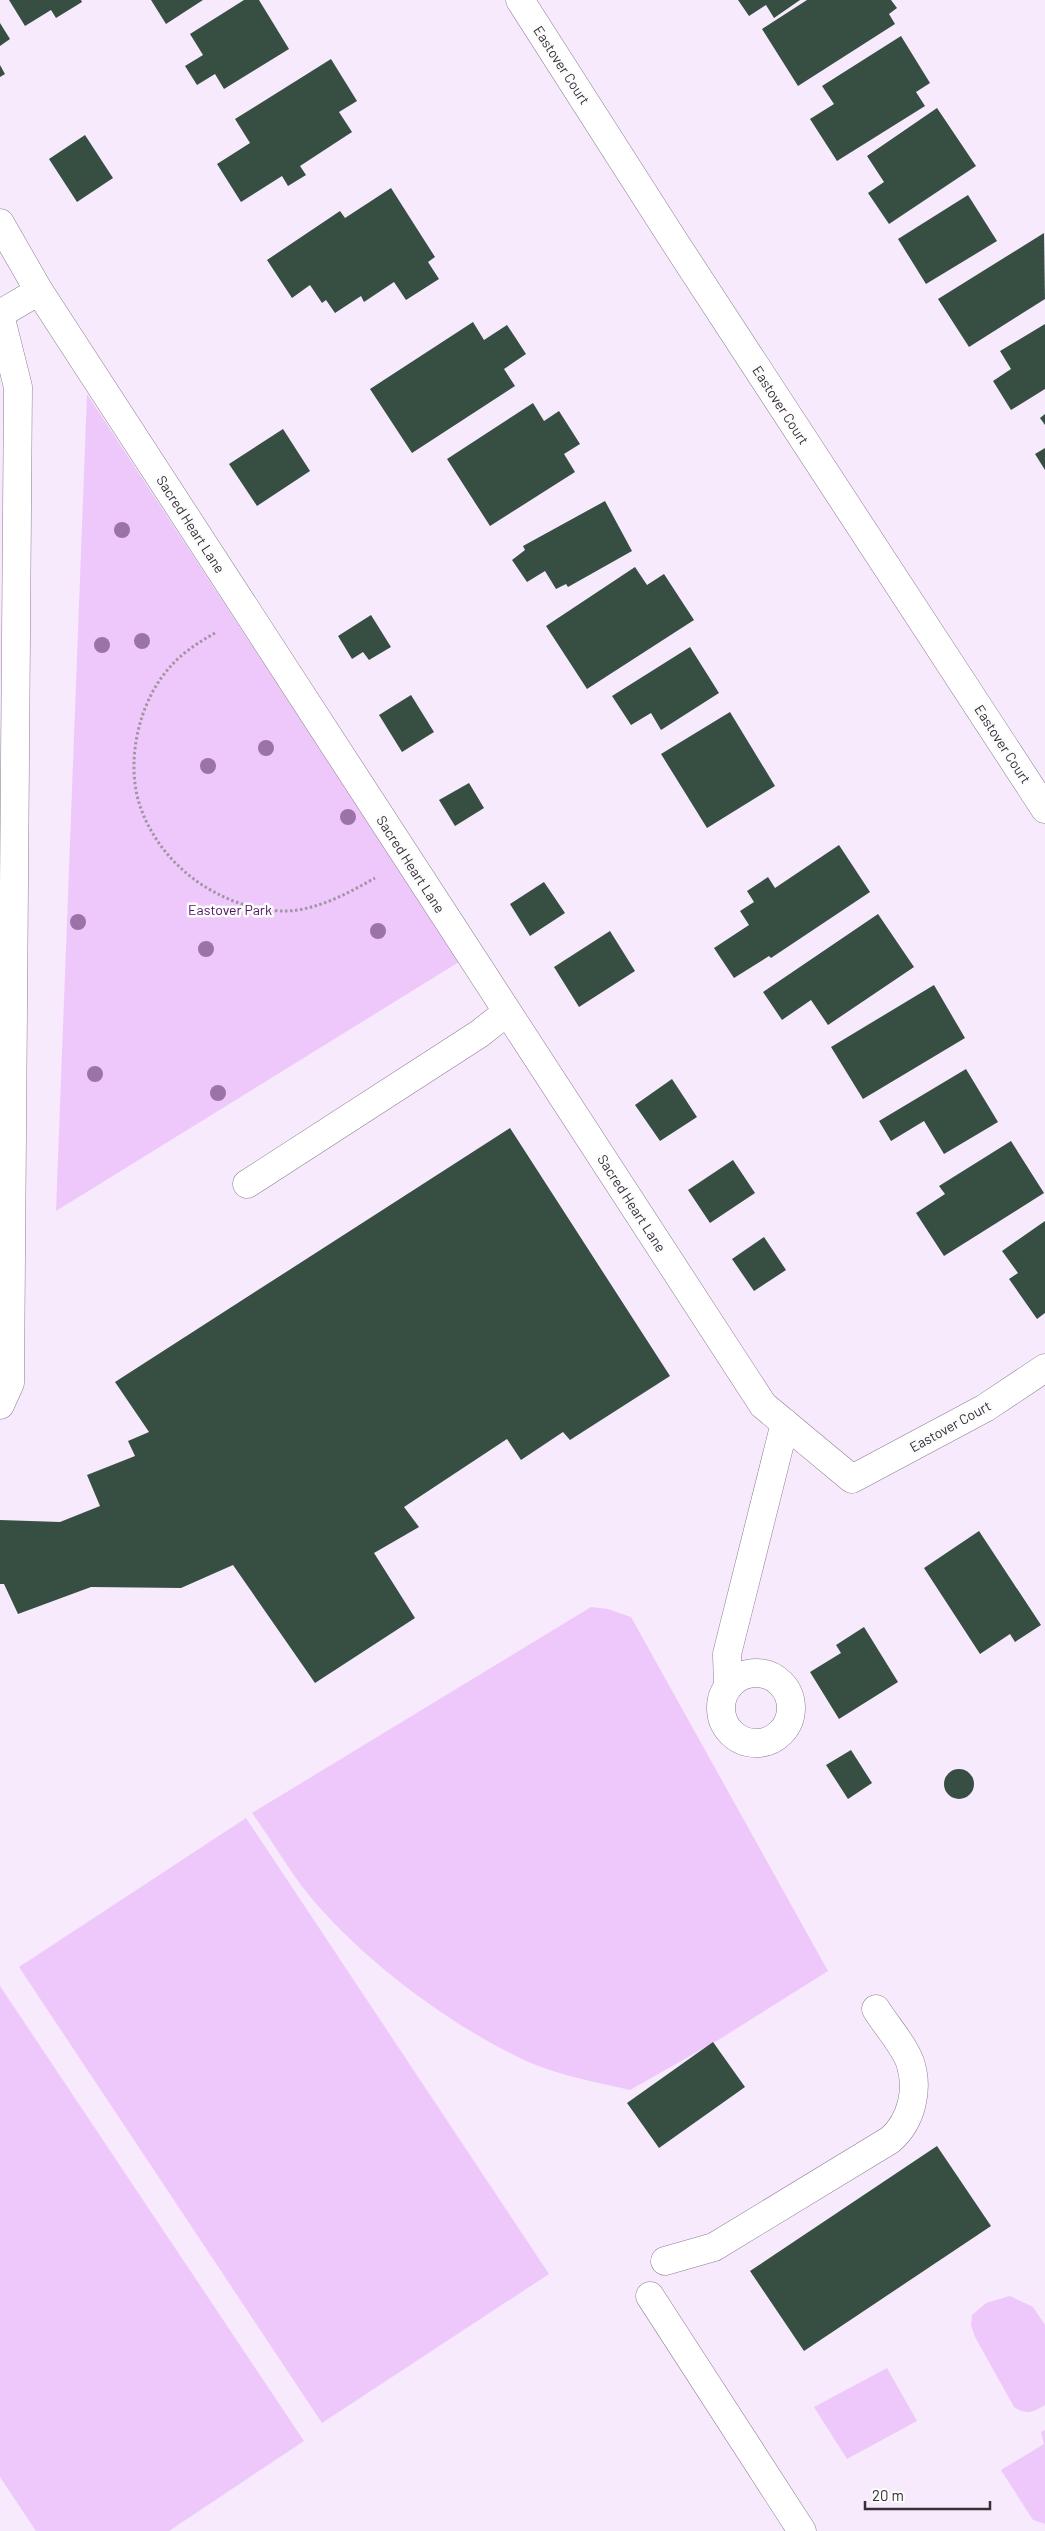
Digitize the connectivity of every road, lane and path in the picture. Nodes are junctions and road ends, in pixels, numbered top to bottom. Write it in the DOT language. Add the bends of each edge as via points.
graph roads {
  1 [pos="520,0"];
  2 [pos="0,223"];
  3 [pos="39,291"];
  4 [pos="0,314"];
  5 [pos="215,633"];
  6 [pos="1045,809"];
  7 [pos="375,878"];
  8 [pos="507,1012"];
  9 [pos="247,1184"];
  10 [pos="1045,1368"];
  11 [pos="0,1405"];
  12 [pos="785,1423"];
  13 [pos="852,1479"];
  14 [pos="728,1687"];
  15 [pos="876,2009"];
  16 [pos="665,2261"];
  17 [pos="650,2296"];
  18 [pos="802,2531"];
  1 -- 6 [label="street, Eastover Court"];
  2 -- 3 [label="street, Sacred Heart Lane"];
  3 -- 4 [label="street"];
  3 -- 8 [label="street, Sacred Heart Lane"];
  4 -- 11 [label="street" via="18,387 10,1383"];
  5 -- 7 [label="path" via="197,643 170,667 149,696 138,731 134,768 139,805 156,839 179,868 206,888 230,901 259,908 297,910 330,902"];
  8 -- 9 [label="street" via="479,1034"];
  8 -- 12 [label="street, Sacred Heart Lane" via="763,1405"];
  10 -- 13 [label="street, Eastover Court" via="985,1408"];
  12 -- 13 [label="street, Sacred Heart Lane"];
  12 -- 14 [label="street" via="727,1654"];
  15 -- 16 [label="street" via="909,2061 911,2070 914,2088 910,2110 898,2132 890,2140 714,2247"];
  17 -- 18 [label="street"];
}
